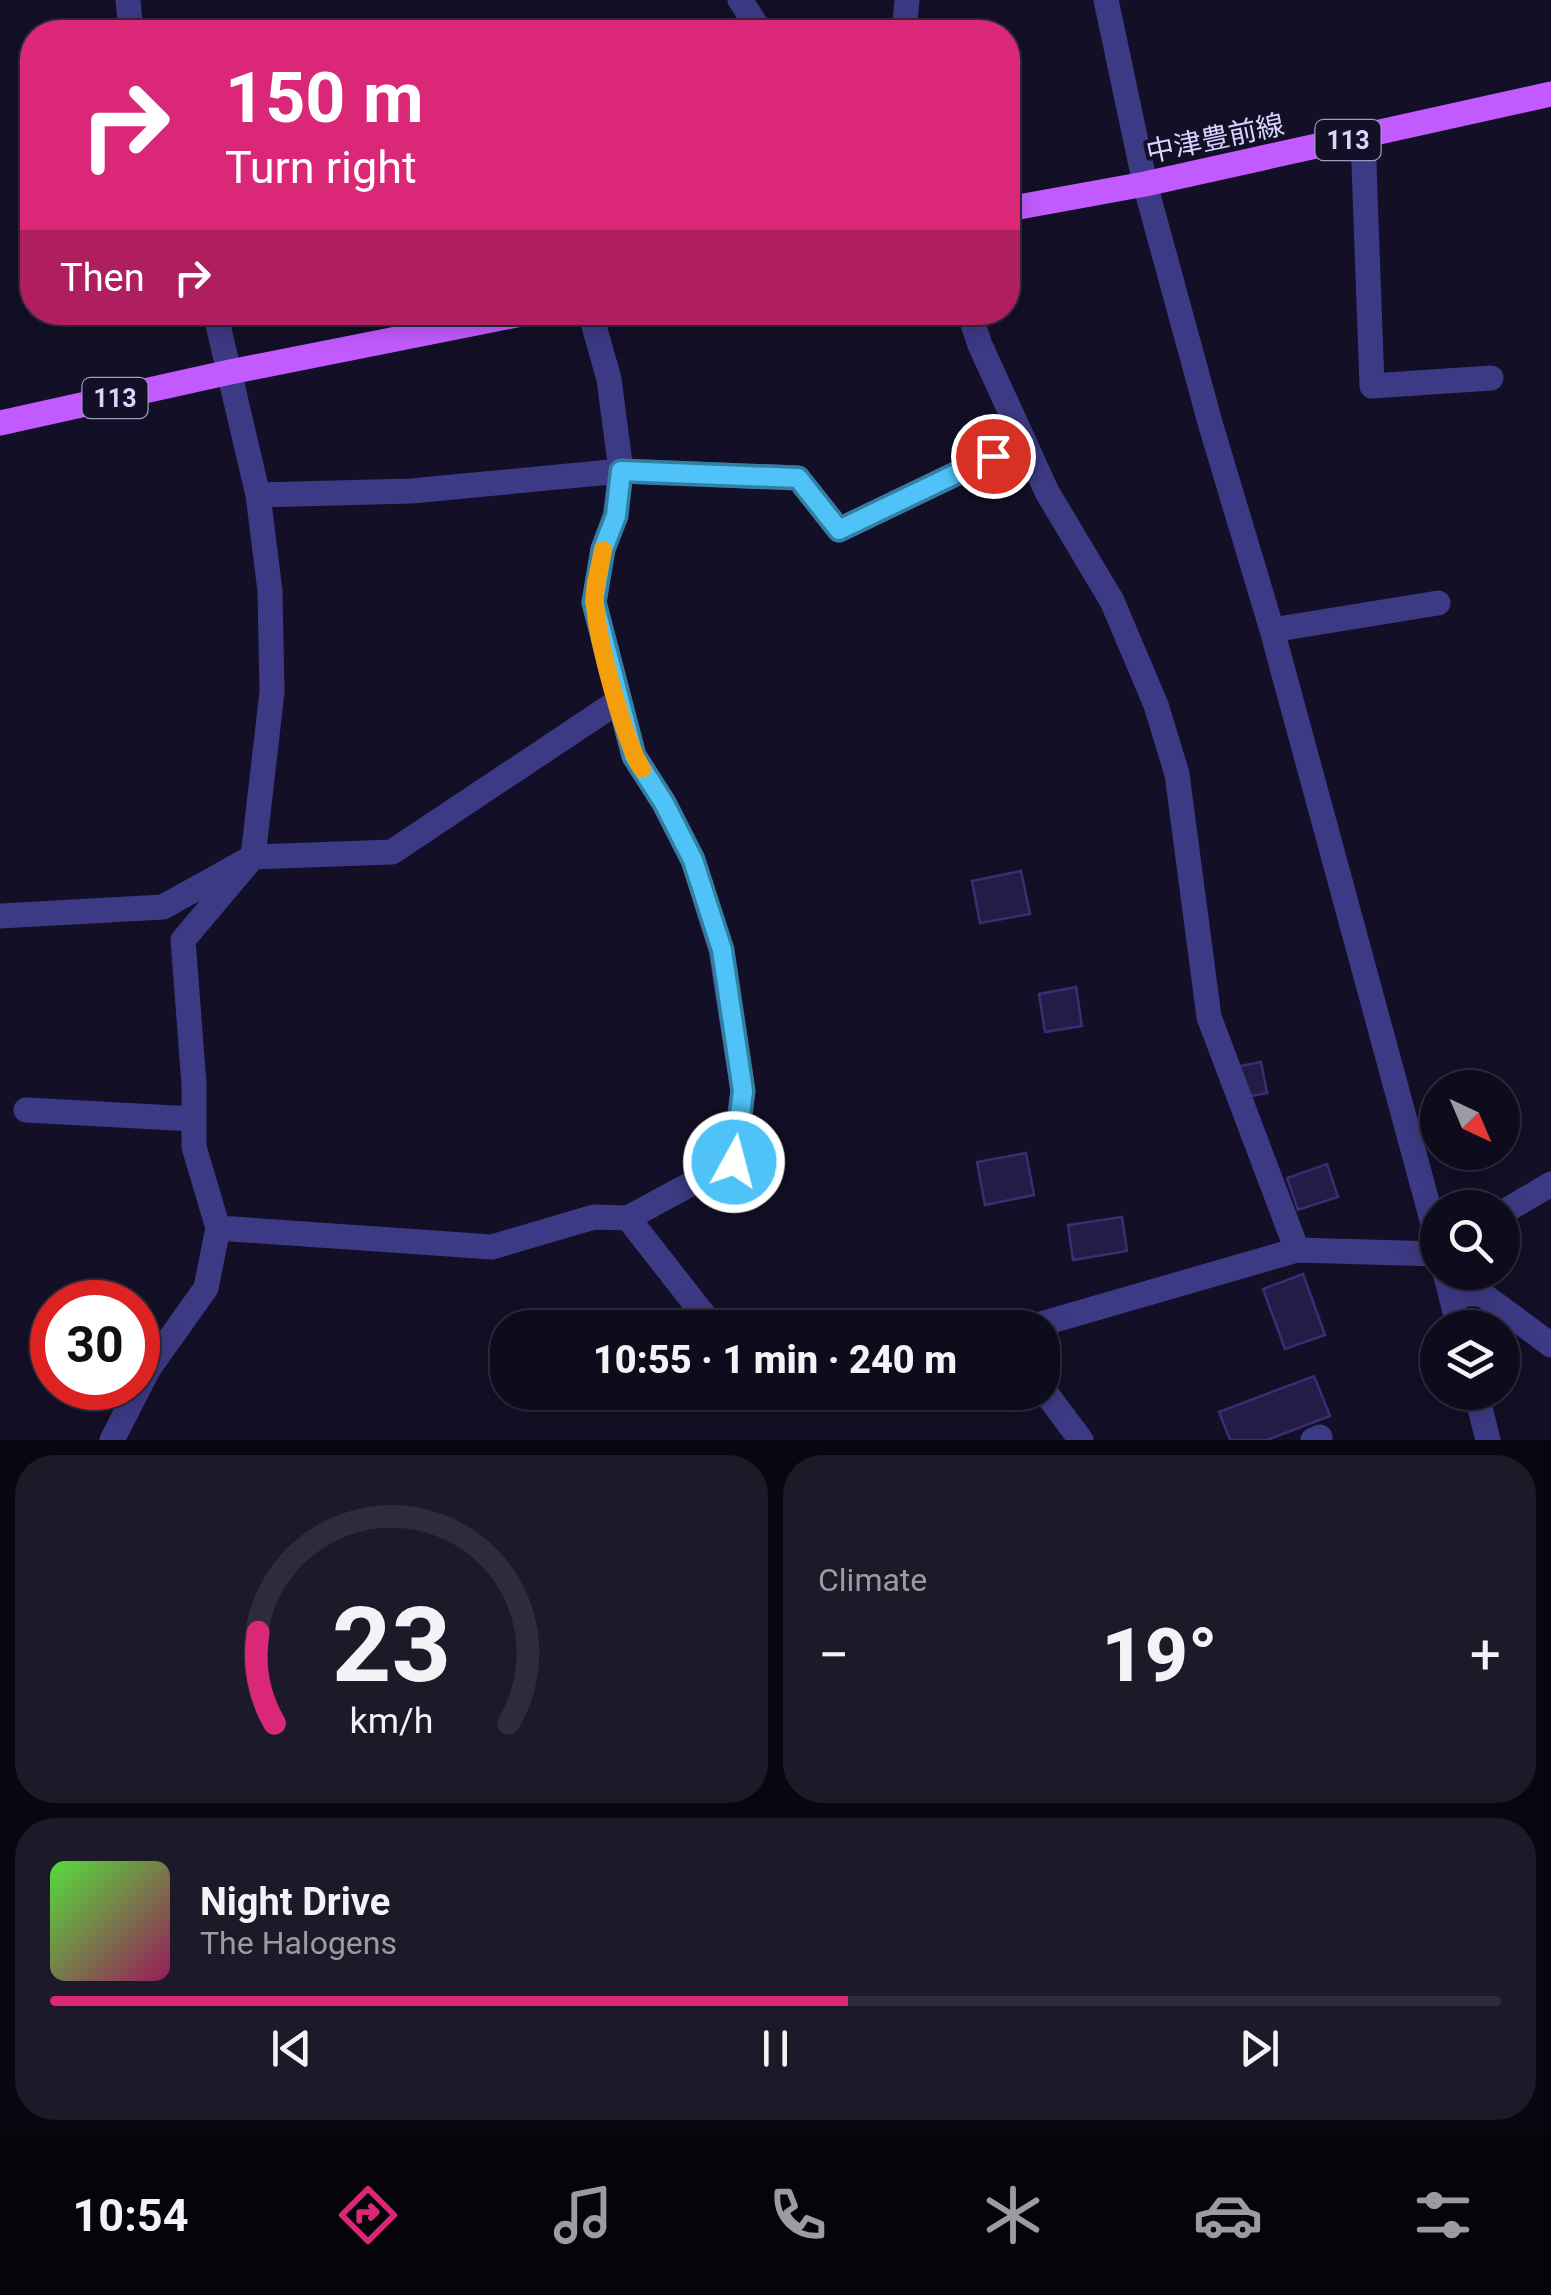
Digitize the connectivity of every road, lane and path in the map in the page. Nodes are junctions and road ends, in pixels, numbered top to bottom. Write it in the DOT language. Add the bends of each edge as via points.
graph roads {
  1 [pos="1106,0"];
  2 [pos="1551,94"];
  3 [pos="1362,136"];
  4 [pos="1145,184"];
  5 [pos="1020,207"];
  6 [pos="217,325"];
  7 [pos="467,325"];
  8 [pos="594,325"];
  9 [pos="973,325"];
  10 [pos="230,372"];
  11 [pos="1491,378"];
  12 [pos="0,423"];
  13 [pos="1024,441"];
  14 [pos="621,471"];
  15 [pos="258,495"];
  16 [pos="1438,603"];
  17 [pos="1272,630"];
  18 [pos="617,702"];
  19 [pos="253,857"];
  20 [pos="0,916"];
  21 [pos="26,1110"];
  22 [pos="194,1119"];
  23 [pos="1551,1184"];
  24 [pos="1423,1190"];
  25 [pos="1520,1202"];
  26 [pos="628,1218"];
  27 [pos="218,1228"];
  28 [pos="1420,1242"];
  29 [pos="1298,1250"];
  30 [pos="1470,1290"];
  31 [pos="700,1310"];
  32 [pos="1060,1319"];
  33 [pos="1551,1345"];
  34 [pos="1058,1410"];
  35 [pos="1480,1410"];
  36 [pos="112,1440"];
  37 [pos="1081,1440"];
  38 [pos="1488,1440"];
  1 -- 4 [label="street"];
  2 -- 3 [label="main road, 中津豊前線 / 113"];
  3 -- 4 [label="main road, 中津豊前線 / 113"];
  3 -- 11 [label="street" via="1372,386"];
  4 -- 5 [label="main road, 中津豊前線 / 113"];
  4 -- 17 [label="street"];
  6 -- 10 [label="street"];
  7 -- 10 [label="main road, 113"];
  8 -- 14 [label="street"];
  9 -- 13 [label="street"];
  10 -- 12 [label="main road, 113"];
  10 -- 15 [label="street"];
  13 -- 14 [label="street" via="839,530 798,478"];
  13 -- 29 [label="street" via="1112,601 1156,706 1177,774 1208,1017"];
  14 -- 15 [label="street" via="411,491"];
  14 -- 18 [label="street" via="594,602"];
  15 -- 19 [label="street" via="270,591 272,692"];
  16 -- 17 [label="street"];
  17 -- 24 [label="street"];
  18 -- 19 [label="street" via="392,852"];
  18 -- 26 [label="street" via="634,756 693,860 722,950 743,1091 734,1162"];
  19 -- 20 [label="street" via="164,907"];
  19 -- 22 [label="street" via="183,940"];
  21 -- 22 [label="street"];
  22 -- 27 [label="street" via="194,1147"];
  23 -- 25 [label="street"];
  26 -- 27 [label="street" via="594,1217 492,1247"];
  26 -- 31 [label="street"];
  27 -- 36 [label="street" via="206,1288 149,1368"];
  28 -- 29 [label="street"];
  29 -- 32 [label="street"];
  30 -- 33 [label="street"];
  34 -- 37 [label="street"];
  35 -- 38 [label="street"];
}
